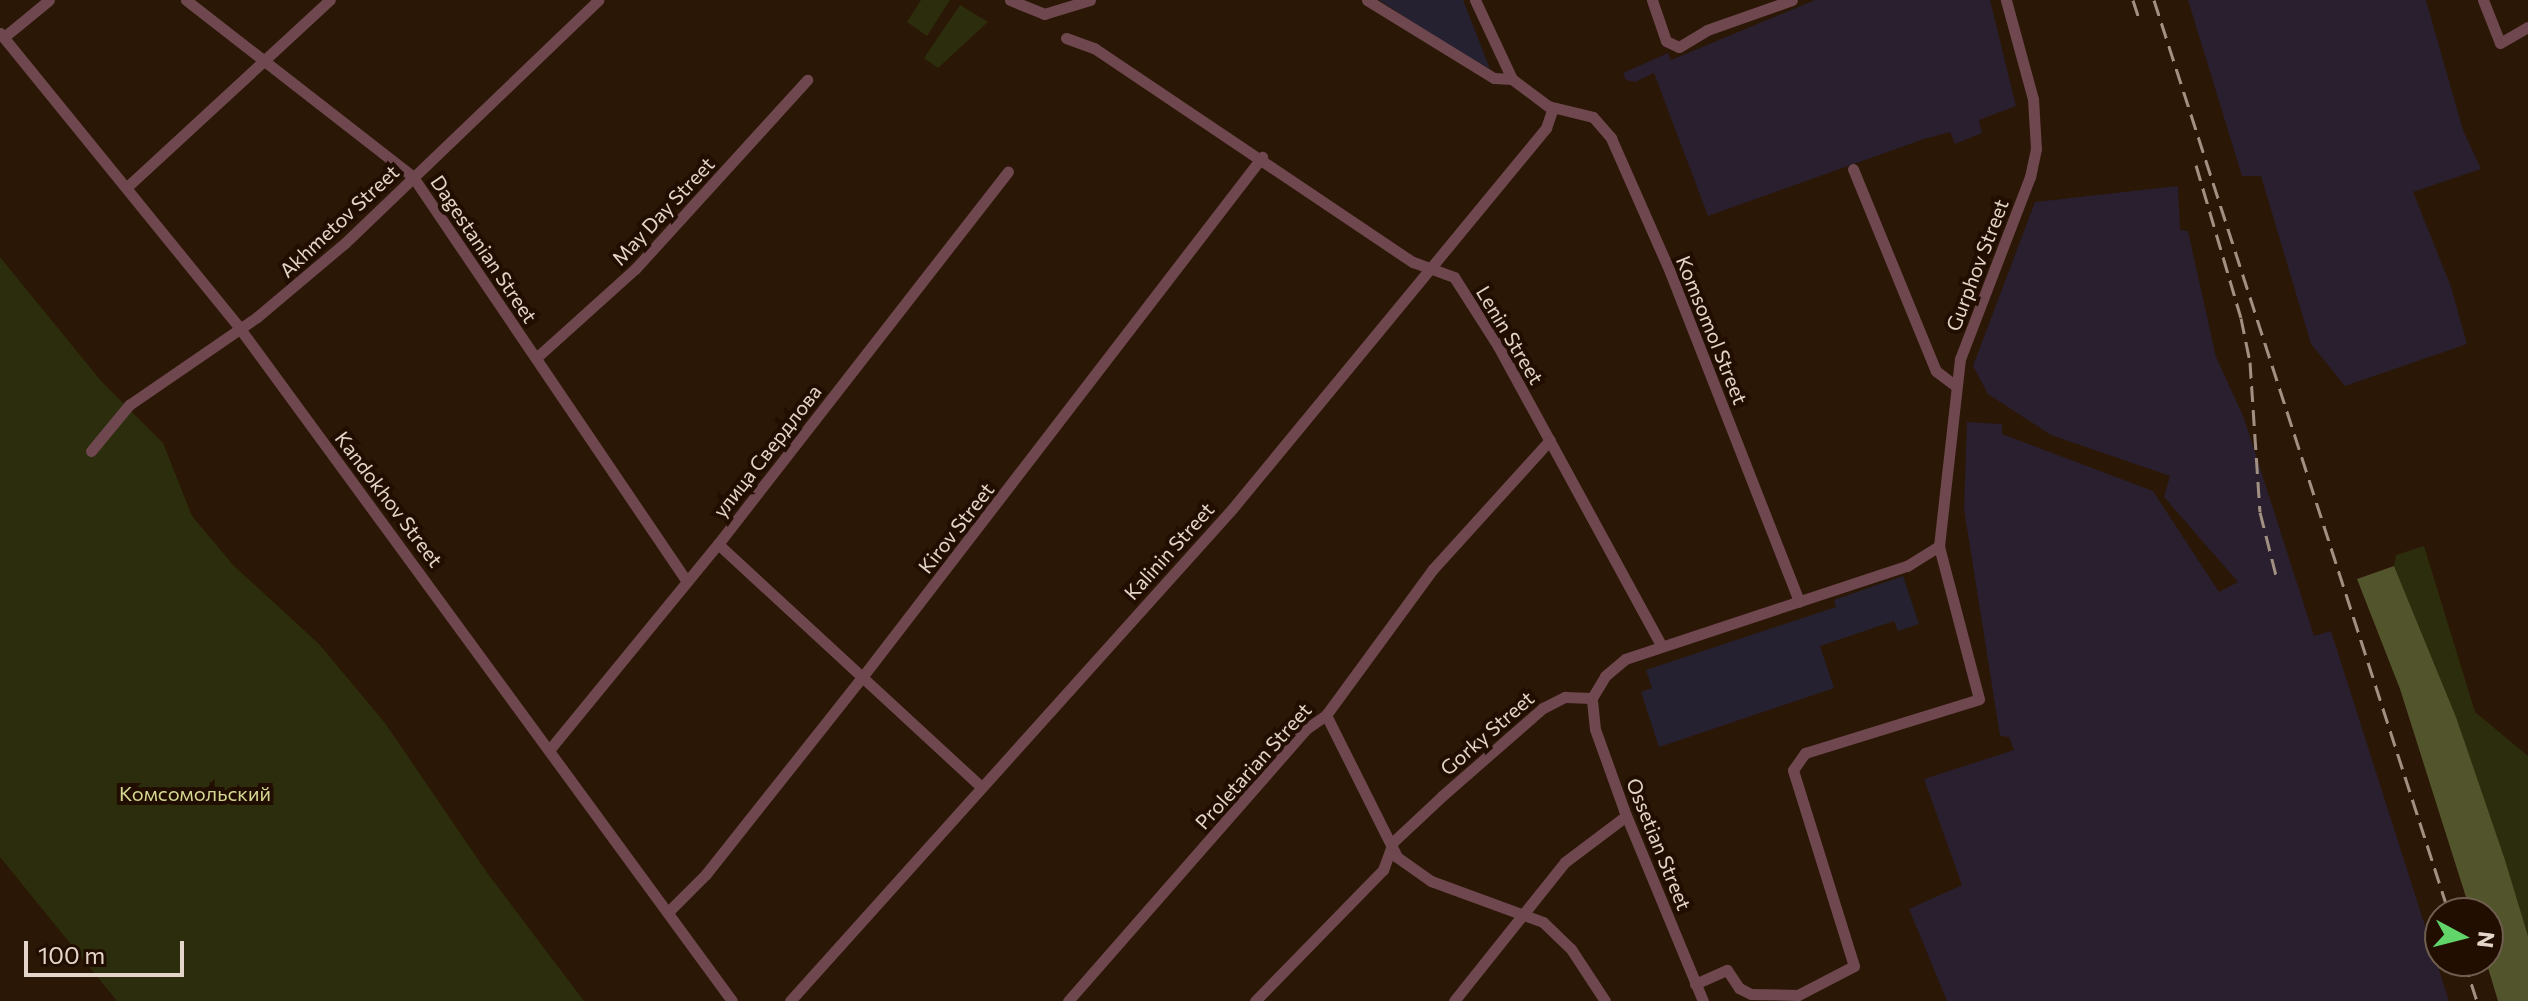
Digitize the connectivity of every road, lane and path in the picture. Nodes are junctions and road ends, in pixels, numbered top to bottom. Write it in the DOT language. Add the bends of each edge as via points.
graph roads {
  1 [pos="49,0"];
  2 [pos="186,0"];
  3 [pos="330,0"];
  4 [pos="598,0"];
  5 [pos="1010,0"];
  6 [pos="1090,0"];
  7 [pos="1367,0"];
  8 [pos="1475,0"];
  9 [pos="1652,0"];
  10 [pos="1792,0"];
  11 [pos="2006,0"];
  12 [pos="2483,0"];
  13 [pos="2528,27"];
  14 [pos="2,35"];
  15 [pos="1066,38"];
  16 [pos="268,61"];
  17 [pos="1512,79"];
  18 [pos="807,80"];
  19 [pos="1553,108"];
  20 [pos="1262,157"];
  21 [pos="1853,169"];
  22 [pos="1008,171"];
  23 [pos="413,177"];
  24 [pos="127,187"];
  25 [pos="1432,266"];
  26 [pos="238,326"];
  27 [pos="536,358"];
  28 [pos="1956,386"];
  29 [pos="1550,440"];
  30 [pos="91,451"];
  31 [pos="718,544"];
  32 [pos="1939,546"];
  33 [pos="686,580"];
  34 [pos="1799,602"];
  35 [pos="1661,645"];
  36 [pos="860,680"];
  37 [pos="1592,698"];
  38 [pos="1326,715"];
  39 [pos="550,749"];
  40 [pos="980,786"];
  41 [pos="1626,816"];
  42 [pos="1391,849"];
  43 [pos="668,912"];
  44 [pos="1527,914"];
  45 [pos="1695,984"];
  46 [pos="1701,1000"];
  47 [pos="732,1001"];
  48 [pos="790,1001"];
  49 [pos="1068,1001"];
  50 [pos="1255,1001"];
  51 [pos="1454,1001"];
  52 [pos="1605,1001"];
  1 -- 14 [label="street"];
  2 -- 16 [label="street, Dagestanian Street"];
  3 -- 16 [label="street"];
  4 -- 23 [label="street, Akhmetov Street"];
  5 -- 6 [label="street" via="1050,13"];
  7 -- 17 [label="street" via="1494,78"];
  8 -- 17 [label="street"];
  9 -- 10 [label="street" via="1665,36 1679,47 1707,30"];
  11 -- 28 [label="street, Gurphov Street" via="2033,99 2035,161 1963,350"];
  12 -- 13 [label="street" via="2500,43"];
  14 -- 24 [label="street, Kandokhov Street"];
  15 -- 20 [label="street, Lenin Street" via="1094,48"];
  16 -- 23 [label="street, Dagestanian Street"];
  16 -- 24 [label="street"];
  17 -- 19 [label="street"];
  18 -- 27 [label="street, May Day Street" via="635,269"];
  19 -- 25 [label="street, Kalinin Street" via="1546,128"];
  19 -- 34 [label="street, Komsomol Street" via="1585,112 1611,138 1670,272"];
  20 -- 25 [label="street, Lenin Street" via="1413,262"];
  20 -- 36 [label="street, Kirov Street"];
  21 -- 28 [label="street" via="1920,337 1941,379"];
  22 -- 31 [label="street, улица Свердлова"];
  23 -- 26 [label="street, Akhmetov Street" via="293,288"];
  23 -- 27 [label="street, Dagestanian Street"];
  24 -- 26 [label="street, Kandokhov Street"];
  25 -- 29 [label="street, Lenin Street" via="1460,287"];
  25 -- 40 [label="street, Kalinin Street" via="1232,509"];
  26 -- 30 [label="street, Akhmetov Street" via="129,405"];
  26 -- 39 [label="street, Kandokhov Street"];
  27 -- 33 [label="street, Dagestanian Street"];
  28 -- 32 [label="street, Gurphov Street"];
  29 -- 35 [label="street, Lenin Street"];
  29 -- 38 [label="street, Proletarian Street" via="1433,569"];
  31 -- 33 [label="street, улица Свердлова"];
  31 -- 36 [label="street"];
  32 -- 34 [label="street" via="1924,560"];
  32 -- 45 [label="street" via="1979,699 1805,753 1793,770 1854,966 1798,995 1751,994 1739,988 1727,970"];
  33 -- 39 [label="street, улица Свердлова"];
  34 -- 35 [label="street"];
  35 -- 37 [label="street" via="1625,659 1605,676"];
  36 -- 40 [label="street"];
  36 -- 43 [label="street, Kirov Street" via="706,874"];
  37 -- 41 [label="street, Ossetian Street" via="1595,729"];
  37 -- 42 [label="street, Gorky Street" via="1565,697 1543,708 1431,806"];
  38 -- 42 [label="street"];
  38 -- 49 [label="street, Proletarian Street" via="1306,729"];
  39 -- 43 [label="street, Kandokhov Street"];
  40 -- 48 [label="street, Kalinin Street"];
  41 -- 44 [label="street" via="1577,850"];
  41 -- 45 [label="street, Ossetian Street"];
  42 -- 44 [label="street" via="1431,881"];
  42 -- 50 [label="street, Gorky Street" via="1383,870"];
  43 -- 47 [label="street, Kandokhov Street"];
  44 -- 51 [label="street"];
  44 -- 52 [label="street" via="1571,949"];
  45 -- 46 [label="street, Ossetian Street"];
}
